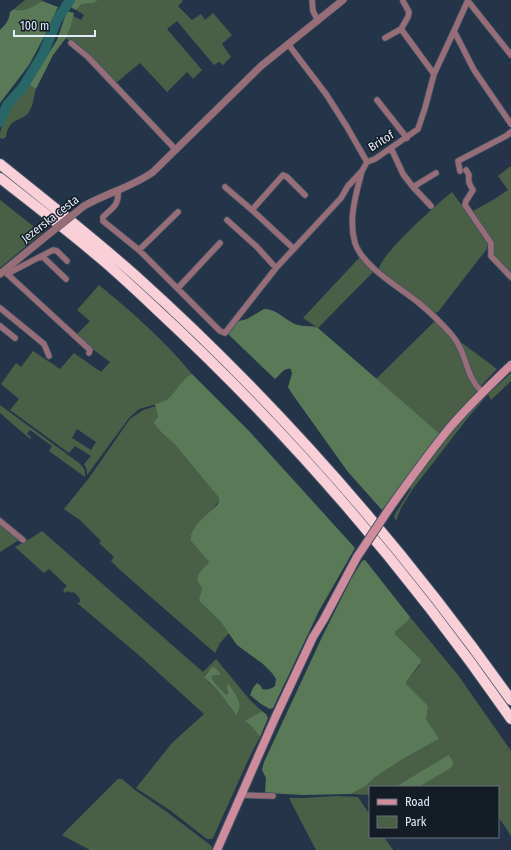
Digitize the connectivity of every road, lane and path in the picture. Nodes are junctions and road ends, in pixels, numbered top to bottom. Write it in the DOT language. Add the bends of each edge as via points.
graph roads {
  1 [pos="312,0"];
  2 [pos="343,0"];
  3 [pos="468,0"];
  4 [pos="403,1"];
  5 [pos="318,21"];
  6 [pos="401,29"];
  7 [pos="454,31"];
  8 [pos="385,38"];
  9 [pos="71,43"];
  10 [pos="288,44"];
  11 [pos="511,55"];
  12 [pos="434,74"];
  13 [pos="377,100"];
  14 [pos="511,124"];
  15 [pos="511,132"];
  16 [pos="407,138"];
  17 [pos="391,148"];
  18 [pos="176,150"];
  19 [pos="367,162"];
  20 [pos="0,165"];
  21 [pos="466,170"];
  22 [pos="362,171"];
  23 [pos="460,171"];
  24 [pos="436,173"];
  25 [pos="0,178"];
  26 [pos="225,187"];
  27 [pos="413,187"];
  28 [pos="118,190"];
  29 [pos="305,195"];
  30 [pos="431,206"];
  31 [pos="252,210"];
  32 [pos="178,212"];
  33 [pos="227,220"];
  34 [pos="220,243"];
  35 [pos="139,250"];
  36 [pos="294,250"];
  37 [pos="42,256"];
  38 [pos="67,261"];
  39 [pos="276,268"];
  40 [pos="4,273"];
  41 [pos="511,277"];
  42 [pos="66,279"];
  43 [pos="178,288"];
  44 [pos="0,308"];
  45 [pos="0,326"];
  46 [pos="15,338"];
  47 [pos="88,353"];
  48 [pos="49,356"];
  49 [pos="511,365"];
  50 [pos="482,392"];
  51 [pos="0,521"];
  52 [pos="23,540"];
  53 [pos="511,700"];
  54 [pos="511,719"];
  55 [pos="241,795"];
  56 [pos="273,796"];
  57 [pos="217,850"];
  1 -- 5 [label="street" via="313,11"];
  2 -- 5 [label="street"];
  3 -- 7 [label="street, Britof"];
  3 -- 11 [label="street, Britof"];
  4 -- 6 [label="street" via="409,12"];
  5 -- 10 [label="street"];
  6 -- 8 [label="street"];
  6 -- 12 [label="street"];
  7 -- 12 [label="street, Britof"];
  7 -- 14 [label="street" via="474,70"];
  9 -- 18 [label="street" via="88,57"];
  10 -- 18 [label="street" via="260,66"];
  10 -- 19 [label="street, Britof" via="326,94"];
  12 -- 16 [label="street, Britof" via="418,129"];
  13 -- 16 [label="street"];
  15 -- 23 [label="street" via="458,161"];
  16 -- 17 [label="street, Britof"];
  17 -- 19 [label="street, Britof"];
  17 -- 27 [label="street" via="403,174"];
  18 -- 28 [label="street, Jezerska cesta" via="153,172 137,183"];
  19 -- 22 [label="street"];
  20 -- 53 [label="highway" via="134,275 231,366 287,423 420,577"];
  21 -- 41 [label="street" via="473,190 465,205 491,243 490,256"];
  22 -- 36 [label="street" via="334,207"];
  22 -- 50 [label="street" via="353,207 352,226 356,244 363,258 431,313 452,335 460,345 468,373"];
  24 -- 27 [label="street"];
  25 -- 54 [label="highway" via="100,258 188,339 280,432 330,486 406,577 450,633"];
  26 -- 31 [label="street"];
  27 -- 30 [label="street"];
  28 -- 35 [label="street" via="117,204 103,217 104,221"];
  28 -- 40 [label="street, Jezerska cesta, bridge" via="84,206"];
  29 -- 31 [label="street" via="283,175"];
  31 -- 36 [label="street"];
  32 -- 35 [label="street"];
  33 -- 39 [label="street"];
  34 -- 43 [label="street"];
  35 -- 43 [label="street"];
  36 -- 39 [label="street"];
  37 -- 38 [label="street" via="53,250"];
  37 -- 40 [label="street"];
  37 -- 42 [label="street, Jezerska cesta"];
  39 -- 43 [label="street" via="226,333 220,331"];
  40 -- 47 [label="street" via="90,350"];
  44 -- 48 [label="street" via="44,344"];
  45 -- 46 [label="street"];
  49 -- 50 [label="main road"];
  50 -- 55 [label="main road, bridge" via="415,472 357,558 313,637"];
  51 -- 52 [label="street"];
  55 -- 56 [label="street"];
  55 -- 57 [label="main road"];
}
